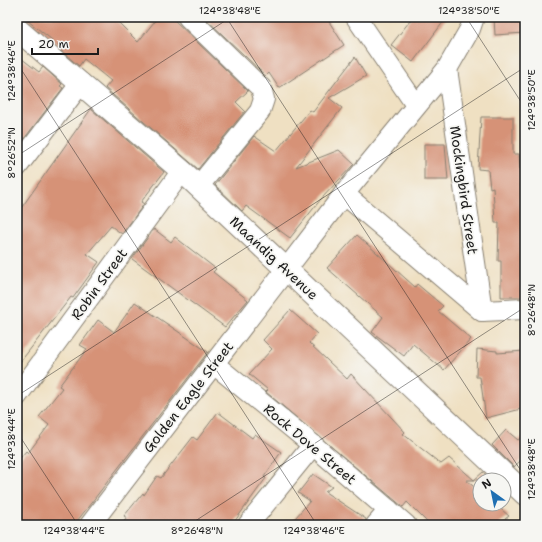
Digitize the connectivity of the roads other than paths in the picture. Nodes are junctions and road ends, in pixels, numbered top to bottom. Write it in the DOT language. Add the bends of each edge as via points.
graph roads {
  1 [pos="188,17"];
  2 [pos="356,17"];
  3 [pos="474,17"];
  4 [pos="17,29"];
  5 [pos="447,69"];
  6 [pos="81,83"];
  7 [pos="416,105"];
  8 [pos="17,167"];
  9 [pos="182,171"];
  10 [pos="198,187"];
  11 [pos="344,194"];
  12 [pos="287,269"];
  13 [pos="525,309"];
  14 [pos="482,311"];
  15 [pos="214,364"];
  16 [pos="17,396"];
  17 [pos="313,445"];
  18 [pos="525,494"];
  19 [pos="382,518"];
  20 [pos="90,525"];
  21 [pos="248,525"];
  22 [pos="406,525"];
  1 -- 10 [label="street" via="261,88 264,99 260,111"];
  2 -- 7 [label="street"];
  3 -- 5 [label="street, Golden Eagle Street" via="470,30"];
  4 -- 6 [label="street, Maandig Avenue"];
  5 -- 7 [label="street, Golden Eagle Street"];
  5 -- 14 [label="street, Mockingbird Street"];
  6 -- 8 [label="street"];
  6 -- 9 [label="street, Maandig Avenue"];
  7 -- 11 [label="street, Golden Eagle Street"];
  9 -- 10 [label="street, Maandig Avenue"];
  9 -- 16 [label="street, Robin Street"];
  10 -- 12 [label="street, Maandig Avenue"];
  11 -- 12 [label="street, Golden Eagle Street"];
  11 -- 14 [label="street"];
  12 -- 15 [label="street, Golden Eagle Street"];
  12 -- 18 [label="street, Maandig Avenue"];
  13 -- 14 [label="street"];
  15 -- 17 [label="street, Rock Dove Street"];
  15 -- 20 [label="street, Golden Eagle Street"];
  17 -- 19 [label="street, Rock Dove Street"];
  17 -- 21 [label="street"];
  19 -- 22 [label="street, Rock Dove Street"];
}
